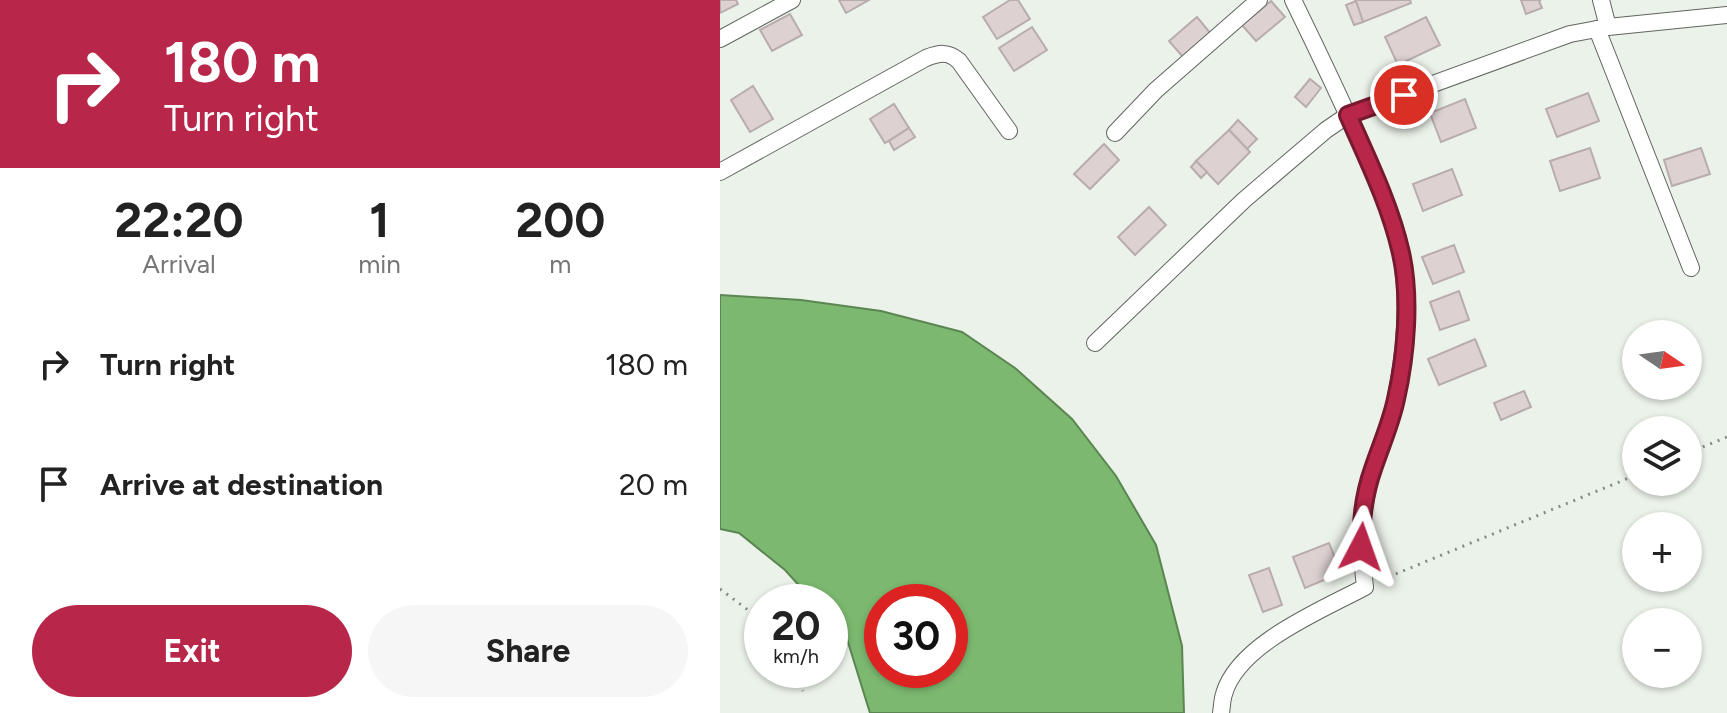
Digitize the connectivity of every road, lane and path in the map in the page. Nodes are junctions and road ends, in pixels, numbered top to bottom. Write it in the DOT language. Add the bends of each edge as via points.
graph roads {
  1 [pos="792,0"];
  2 [pos="1259,0"];
  3 [pos="1293,0"];
  4 [pos="1601,0"];
  5 [pos="1727,15"];
  6 [pos="1602,28"];
  7 [pos="720,39"];
  8 [pos="1348,115"];
  9 [pos="1009,131"];
  10 [pos="1115,133"];
  11 [pos="720,172"];
  12 [pos="1691,268"];
  13 [pos="1095,343"];
  14 [pos="1727,437"];
  15 [pos="1702,447"];
  16 [pos="1622,481"];
  17 [pos="1365,587"];
  18 [pos="720,589"];
  19 [pos="744,607"];
  20 [pos="801,688"];
  21 [pos="803,691"];
  22 [pos="1221,713"];
  1 -- 7 [label="street"];
  2 -- 10 [label="street"];
  3 -- 8 [label="street"];
  4 -- 6 [label="street"];
  5 -- 6 [label="street"];
  6 -- 8 [label="street" via="1570,34"];
  6 -- 12 [label="street"];
  8 -- 13 [label="street" via="1244,200"];
  8 -- 17 [label="street" via="1391,216 1402,254 1406,312 1396,399 1361,524"];
  9 -- 11 [label="street" via="959,61 944,53 926,58"];
  14 -- 15 [label="path"];
  16 -- 17 [label="path"];
  17 -- 22 [label="street" via="1254,651 1224,692"];
  18 -- 19 [label="path"];
  20 -- 21 [label="path"];
}
